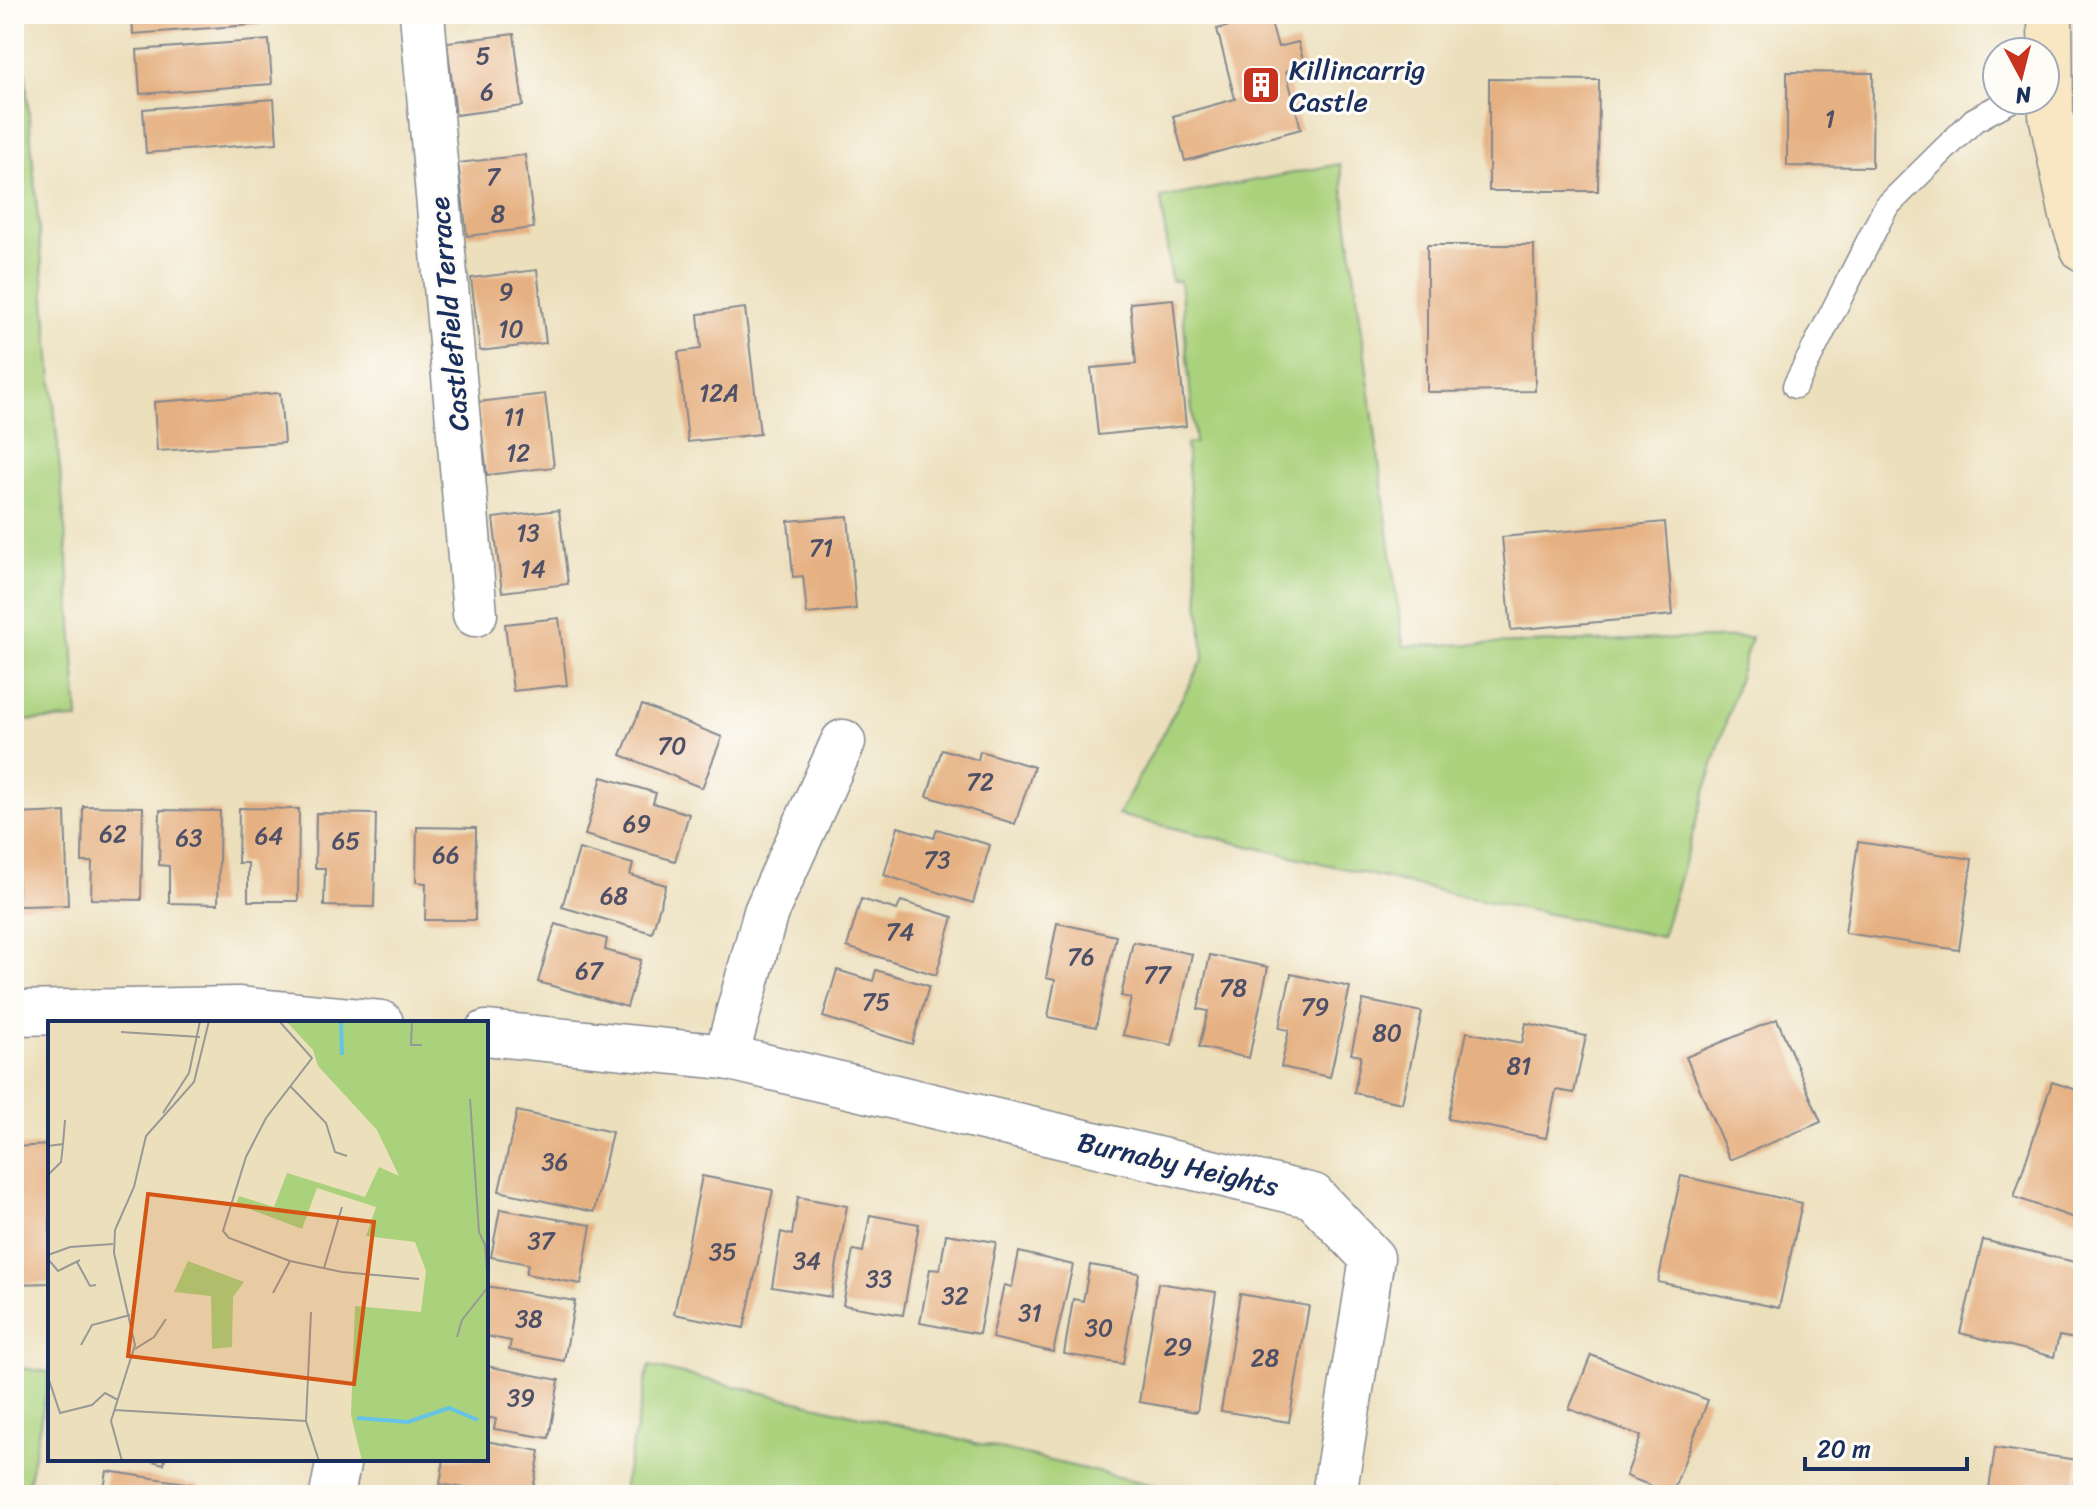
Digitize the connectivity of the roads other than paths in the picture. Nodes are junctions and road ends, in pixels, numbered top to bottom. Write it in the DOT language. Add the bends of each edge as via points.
graph roads {
  1 [pos="422,14"];
  2 [pos="2050,14"];
  3 [pos="2049,36"];
  4 [pos="1981,116"];
  5 [pos="2051,116"];
  6 [pos="2083,249"];
  7 [pos="1795,386"];
  8 [pos="475,614"];
  9 [pos="843,742"];
  10 [pos="14,1013"];
  11 [pos="360,1021"];
  12 [pos="488,1033"];
  13 [pos="726,1057"];
  14 [pos="339,1461"];
  15 [pos="332,1495"];
  16 [pos="1334,1495"];
  1 -- 8 [label="street, Castlefield Terrace"];
  2 -- 3 [label="main road"];
  4 -- 7 [label="lane" via="1886,207"];
  5 -- 6 [label="main road"];
  9 -- 13 [label="street" via="766,912"];
  10 -- 11 [label="street" via="237,1009"];
  12 -- 13 [label="street, Burnaby Heights"];
  13 -- 16 [label="street, Burnaby Heights" via="1313,1196 1372,1258"];
  14 -- 15 [label="street"];
}
